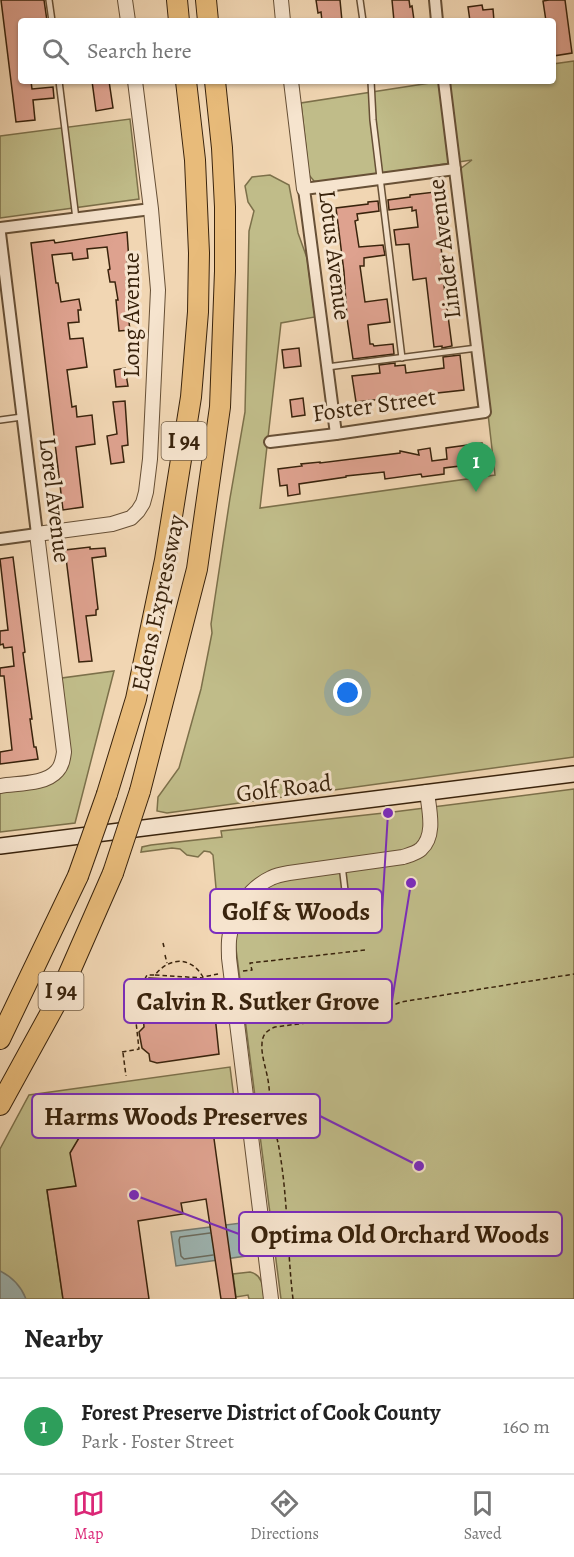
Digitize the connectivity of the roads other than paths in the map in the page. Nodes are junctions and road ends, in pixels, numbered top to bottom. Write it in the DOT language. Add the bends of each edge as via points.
graph roads {
  1 [pos="49,0"];
  2 [pos="125,0"];
  3 [pos="177,0"];
  4 [pos="206,0"];
  5 [pos="281,0"];
  6 [pos="360,0"];
  7 [pos="435,0"];
  8 [pos="52,18"];
  9 [pos="128,18"];
  10 [pos="179,18"];
  11 [pos="208,18"];
  12 [pos="283,18"];
  13 [pos="363,18"];
  14 [pos="437,18"];
  15 [pos="59,84"];
  16 [pos="135,84"];
  17 [pos="186,84"];
  18 [pos="215,84"];
  19 [pos="291,84"];
  20 [pos="371,84"];
  21 [pos="444,84"];
  22 [pos="455,169"];
  23 [pos="381,179"];
  24 [pos="304,189"];
  25 [pos="150,209"];
  26 [pos="76,219"];
  27 [pos="0,228"];
  28 [pos="0,233"];
  29 [pos="477,348"];
  30 [pos="402,357"];
  31 [pos="327,367"];
  32 [pos="484,412"];
  33 [pos="22,417"];
  34 [pos="0,420"];
  35 [pos="336,434"];
  36 [pos="270,442"];
  37 [pos="37,534"];
  38 [pos="0,539"];
  39 [pos="574,774"];
  40 [pos="0,786"];
  41 [pos="427,792"];
  42 [pos="0,846"];
  43 [pos="342,865"];
  44 [pos="346,899"];
  45 [pos="358,996"];
  46 [pos="229,1018"];
  47 [pos="0,1039"];
  48 [pos="0,1105"];
  49 [pos="271,1299"];
  1 -- 8 [label="lane"];
  2 -- 9 [label="street"];
  3 -- 10 [label="highway"];
  4 -- 11 [label="highway"];
  5 -- 12 [label="street"];
  6 -- 13 [label="lane"];
  7 -- 14 [label="street"];
  15 -- 26 [label="lane"];
  16 -- 25 [label="street, Long Avenue"];
  17 -- 47 [label="highway, Edens Expressway / I 94, bridge" via="195,160 198,312 191,397 165,560 136,699 107,794 78,876"];
  18 -- 48 [label="highway, Edens Expressway / I 94, bridge" via="225,207 220,407 196,569 140,791 113,873 56,1003"];
  19 -- 24 [label="street, Lotus Avenue"];
  20 -- 23 [label="lane"];
  21 -- 22 [label="street, Linder Avenue"];
  22 -- 23 [label="street"];
  22 -- 29 [label="street, Linder Avenue"];
  23 -- 24 [label="street"];
  23 -- 30 [label="lane"];
  24 -- 31 [label="street, Lotus Avenue"];
  25 -- 26 [label="street"];
  25 -- 37 [label="street, Long Avenue" via="158,290 150,459 143,503 131,518 112,524"];
  26 -- 27 [label="street"];
  28 -- 33 [label="street, Lorel Avenue"];
  29 -- 30 [label="lane"];
  29 -- 32 [label="street, Linder Avenue"];
  30 -- 31 [label="lane"];
  31 -- 35 [label="street, Lotus Avenue"];
  32 -- 35 [label="street, Foster Street"];
  33 -- 34 [label="lane"];
  33 -- 37 [label="street, Lorel Avenue"];
  35 -- 36 [label="street, Foster Street"];
  37 -- 38 [label="street"];
  37 -- 40 [label="street, Lorel Avenue" via="64,752 57,771 47,778"];
  39 -- 41 [label="main road, Golf Road"];
  41 -- 42 [label="main road, Golf Road"];
  41 -- 43 [label="street" via="430,827 420,851"];
  43 -- 44 [label="lane"];
  43 -- 46 [label="street" via="272,877 251,892 230,933"];
  45 -- 46 [label="lane" via="349,1002"];
  46 -- 49 [label="street"];
}
